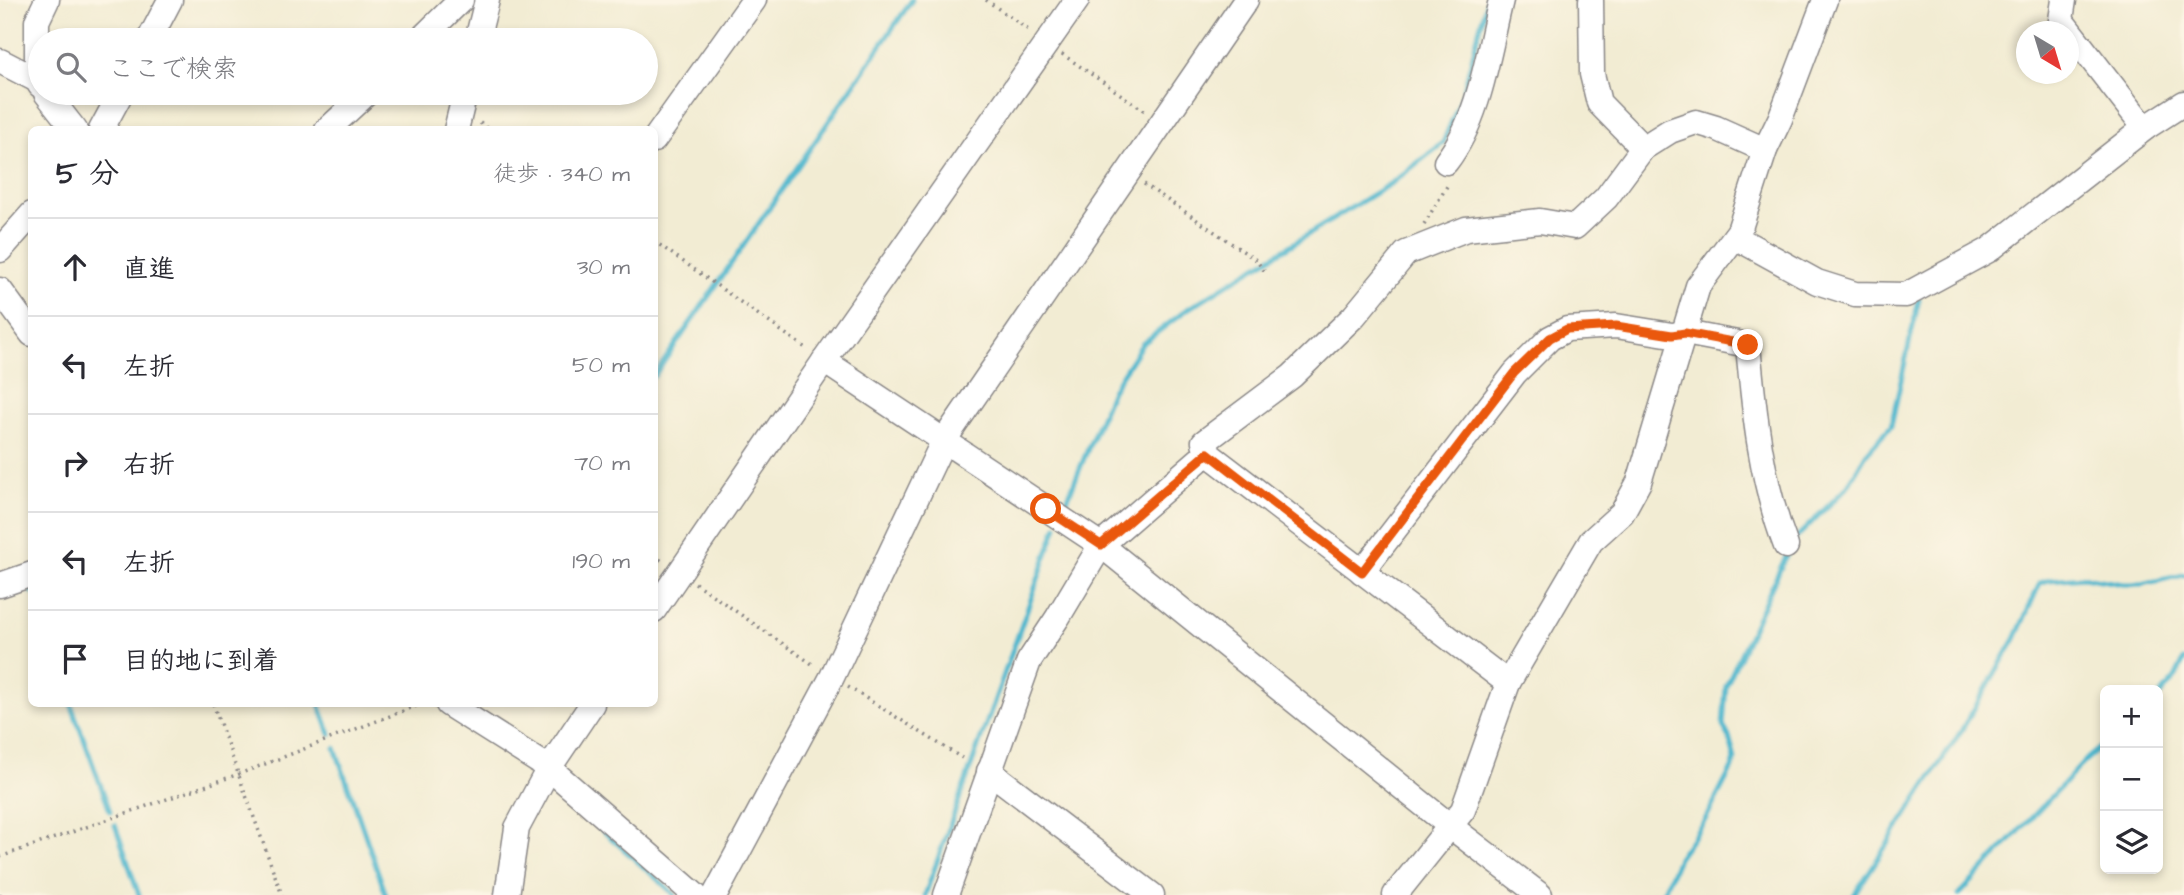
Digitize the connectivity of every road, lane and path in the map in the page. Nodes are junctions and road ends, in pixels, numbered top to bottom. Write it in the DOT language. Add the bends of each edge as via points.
graph roads {
  1 [pos="47,0"];
  2 [pos="170,0"];
  3 [pos="461,0"];
  4 [pos="487,0"];
  5 [pos="754,0"];
  6 [pos="986,0"];
  7 [pos="1077,0"];
  8 [pos="1245,0"];
  9 [pos="1501,0"];
  10 [pos="1591,0"];
  11 [pos="1825,0"];
  12 [pos="2064,0"];
  13 [pos="37,28"];
  14 [pos="155,28"];
  15 [pos="432,28"];
  16 [pos="480,28"];
  17 [pos="1047,44"];
  18 [pos="0,61"];
  19 [pos="28,78"];
  20 [pos="2184,103"];
  21 [pos="56,105"];
  22 [pos="115,105"];
  23 [pos="354,105"];
  24 [pos="462,105"];
  25 [pos="1162,122"];
  26 [pos="72,126"];
  27 [pos="103,126"];
  28 [pos="331,126"];
  29 [pos="457,126"];
  30 [pos="2145,128"];
  31 [pos="658,134"];
  32 [pos="1643,148"];
  33 [pos="1765,150"];
  34 [pos="1450,156"];
  35 [pos="1128,173"];
  36 [pos="28,218"];
  37 [pos="1735,237"];
  38 [pos="658,244"];
  39 [pos="0,250"];
  40 [pos="1406,253"];
  41 [pos="1265,272"];
  42 [pos="0,290"];
  43 [pos="28,328"];
  44 [pos="1685,333"];
  45 [pos="824,361"];
  46 [pos="943,442"];
  47 [pos="1208,453"];
  48 [pos="1101,545"];
  49 [pos="1786,546"];
  50 [pos="658,558"];
  51 [pos="680,572"];
  52 [pos="1362,572"];
  53 [pos="28,575"];
  54 [pos="0,585"];
  55 [pos="658,604"];
  56 [pos="832,677"];
  57 [pos="1508,683"];
  58 [pos="214,707"];
  59 [pos="413,707"];
  60 [pos="453,707"];
  61 [pos="590,707"];
  62 [pos="962,758"];
  63 [pos="549,768"];
  64 [pos="989,771"];
  65 [pos="239,774"];
  66 [pos="1450,826"];
  67 [pos="0,857"];
  68 [pos="282,895"];
  69 [pos="507,895"];
  70 [pos="695,895"];
  71 [pos="715,895"];
  72 [pos="946,895"];
  73 [pos="1152,895"];
  74 [pos="1395,895"];
  75 [pos="1540,895"];
  1 -- 13 [label="street"];
  2 -- 14 [label="street"];
  3 -- 15 [label="street"];
  4 -- 16 [label="street"];
  5 -- 31 [label="street"];
  6 -- 17 [label="path"];
  7 -- 17 [label="street"];
  8 -- 25 [label="street"];
  9 -- 34 [label="street" via="1473,113"];
  10 -- 32 [label="street" via="1592,74 1599,103"];
  11 -- 33 [label="street"];
  12 -- 30 [label="street" via="2061,20"];
  17 -- 25 [label="path"];
  17 -- 45 [label="street"];
  18 -- 19 [label="street"];
  20 -- 30 [label="street"];
  21 -- 26 [label="street"];
  22 -- 27 [label="street"];
  23 -- 28 [label="street"];
  24 -- 29 [label="street"];
  25 -- 35 [label="street"];
  30 -- 37 [label="street" via="1989,250 1906,295 1855,294 1817,282"];
  32 -- 33 [label="street" via="1696,122"];
  32 -- 40 [label="street" via="1606,198 1575,227 1540,221 1466,229"];
  33 -- 37 [label="street"];
  34 -- 40 [label="path" via="1460,158 1459,168"];
  35 -- 41 [label="path" via="1256,260"];
  35 -- 46 [label="street"];
  36 -- 39 [label="street"];
  37 -- 44 [label="street" via="1698,286"];
  38 -- 45 [label="path"];
  40 -- 47 [label="street" via="1354,316 1301,367 1205,442"];
  42 -- 43 [label="street"];
  44 -- 49 [label="street" via="1748,345 1756,429 1774,515"];
  44 -- 52 [label="street" via="1616,326 1567,329 1550,338 1514,373"];
  44 -- 57 [label="street" via="1639,482 1622,513 1591,541"];
  45 -- 46 [label="street"];
  45 -- 51 [label="street"];
  46 -- 48 [label="street"];
  46 -- 56 [label="street"];
  47 -- 48 [label="street"];
  47 -- 52 [label="street"];
  48 -- 64 [label="street" via="1029,661"];
  48 -- 66 [label="street"];
  50 -- 51 [label="path"];
  51 -- 55 [label="street"];
  51 -- 56 [label="path"];
  52 -- 57 [label="street"];
  53 -- 54 [label="street"];
  56 -- 62 [label="path"];
  56 -- 71 [label="street"];
  57 -- 66 [label="street" via="1462,810"];
  58 -- 65 [label="path"];
  59 -- 65 [label="path"];
  60 -- 63 [label="street"];
  61 -- 63 [label="street"];
  63 -- 69 [label="street" via="517,828"];
  63 -- 70 [label="street"];
  64 -- 72 [label="street"];
  64 -- 73 [label="street"];
  65 -- 67 [label="path"];
  65 -- 68 [label="path"];
  66 -- 74 [label="street"];
  66 -- 75 [label="street"];
}
